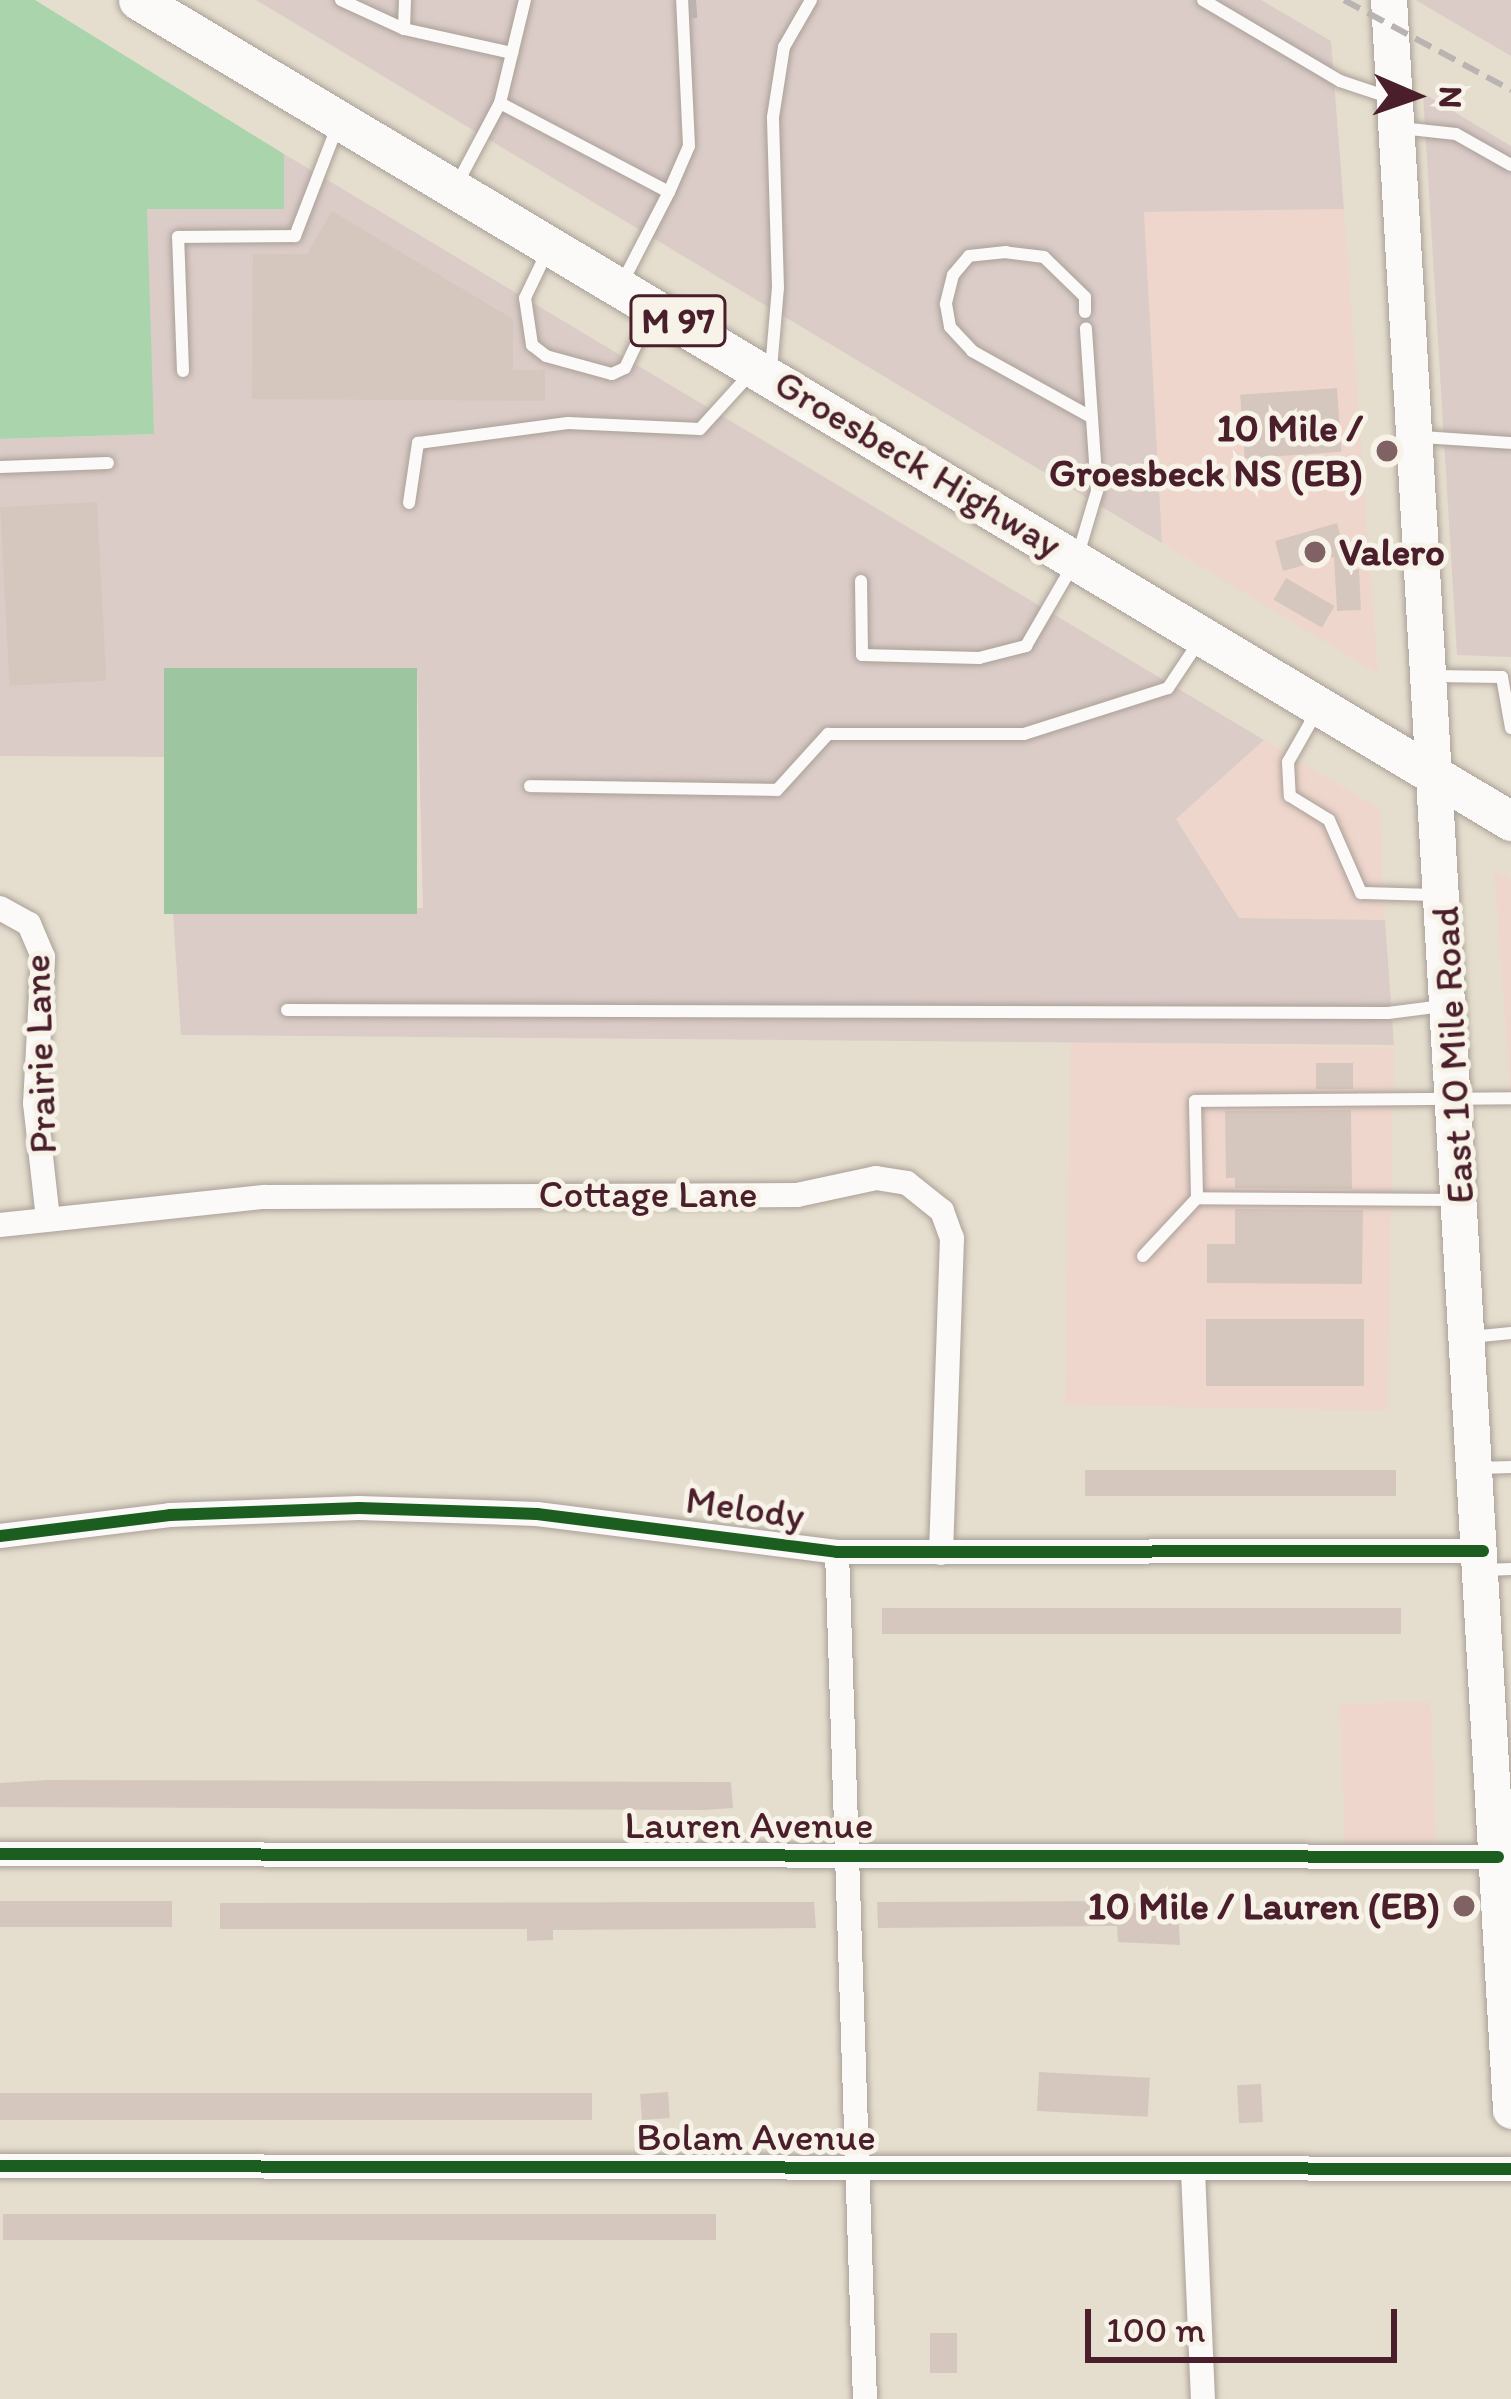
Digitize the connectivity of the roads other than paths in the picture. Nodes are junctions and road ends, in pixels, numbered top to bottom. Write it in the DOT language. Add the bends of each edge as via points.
graph roads {
  1 [pos="138,0"];
  2 [pos="341,0"];
  3 [pos="405,0"];
  4 [pos="524,0"];
  5 [pos="682,0"];
  6 [pos="811,0"];
  7 [pos="1203,0"];
  8 [pos="1389,0"];
  9 [pos="404,29"];
  10 [pos="512,52"];
  11 [pos="500,103"];
  12 [pos="1395,113"];
  13 [pos="340,120"];
  14 [pos="1511,165"];
  15 [pos="455,189"];
  16 [pos="669,192"];
  17 [pos="550,246"];
  18 [pos="637,297"];
  19 [pos="1085,312"];
  20 [pos="1086,328"];
  21 [pos="183,371"];
  22 [pos="763,372"];
  23 [pos="1091,417"];
  24 [pos="1414,436"];
  25 [pos="1511,443"];
  26 [pos="109,463"];
  27 [pos="0,467"];
  28 [pos="409,503"];
  29 [pos="1076,558"];
  30 [pos="861,581"];
  31 [pos="1204,634"];
  32 [pos="1430,676"];
  33 [pos="1320,705"];
  34 [pos="1511,728"];
  35 [pos="1436,778"];
  36 [pos="530,786"];
  37 [pos="1511,821"];
  38 [pos="1443,894"];
  39 [pos="0,908"];
  40 [pos="1450,1005"];
  41 [pos="287,1010"];
  42 [pos="1511,1098"];
  43 [pos="1456,1100"];
  44 [pos="1197,1198"];
  45 [pos="1461,1200"];
  46 [pos="48,1219"];
  47 [pos="0,1225"];
  48 [pos="1143,1256"];
  49 [pos="1511,1333"];
  50 [pos="1470,1337"];
  51 [pos="1494,1467"];
  52 [pos="0,1536"];
  53 [pos="837,1552"];
  54 [pos="941,1553"];
  55 [pos="1493,1563"];
  56 [pos="1501,1703"];
  57 [pos="0,1854"];
  58 [pos="844,1855"];
  59 [pos="1498,1857"];
  60 [pos="1508,1964"];
  61 [pos="1511,2110"];
  62 [pos="0,2166"];
  63 [pos="854,2168"];
  64 [pos="1511,2169"];
  65 [pos="1193,2170"];
  66 [pos="865,2399"];
  67 [pos="1203,2399"];
  1 -- 13 [label="main road, Groesbeck Highway / M 97"];
  2 -- 9 [label="lane"];
  3 -- 9 [label="lane"];
  4 -- 10 [label="lane"];
  5 -- 16 [label="lane" via="689,146"];
  6 -- 22 [label="lane" via="784,47 773,117 778,288"];
  7 -- 12 [label="lane"];
  8 -- 12 [label="main road, East 10 Mile Road"];
  9 -- 10 [label="lane"];
  10 -- 11 [label="lane"];
  11 -- 15 [label="lane"];
  11 -- 16 [label="lane"];
  12 -- 14 [label="lane"];
  12 -- 24 [label="main road, East 10 Mile Road"];
  13 -- 15 [label="main road, Groesbeck Highway / M 97"];
  13 -- 21 [label="lane" via="295,236 178,237"];
  15 -- 17 [label="main road, Groesbeck Highway / M 97"];
  16 -- 18 [label="lane"];
  17 -- 18 [label="main road, Groesbeck Highway / M 97"];
  17 -- 18 [label="lane" via="525,298 532,345 546,356 612,374 625,368"];
  18 -- 22 [label="main road, Groesbeck Highway / M 97"];
  19 -- 23 [label="lane" via="1070,278 1044,256 1006,252 969,256 953,275 946,304 950,327 972,351"];
  20 -- 23 [label="lane"];
  22 -- 28 [label="lane" via="700,429 568,423 418,443"];
  22 -- 29 [label="main road, Groesbeck Highway / M 97"];
  23 -- 29 [label="lane" via="1097,491"];
  24 -- 25 [label="lane"];
  24 -- 32 [label="main road, East 10 Mile Road"];
  26 -- 27 [label="lane"];
  29 -- 30 [label="lane" via="1026,646 1008,655 862,655"];
  29 -- 31 [label="main road, Groesbeck Highway / M 97"];
  31 -- 33 [label="main road, Groesbeck Highway / M 97"];
  31 -- 36 [label="lane" via="1168,688 1024,734 828,734 777,790"];
  32 -- 34 [label="lane" via="1502,677"];
  32 -- 35 [label="main road, East 10 Mile Road"];
  33 -- 35 [label="main road, Groesbeck Highway / M 97"];
  33 -- 38 [label="lane" via="1288,763 1290,796 1329,820 1361,893"];
  35 -- 37 [label="main road, Groesbeck Highway / M 97"];
  35 -- 38 [label="main road, East 10 Mile Road"];
  38 -- 40 [label="main road, East 10 Mile Road"];
  39 -- 46 [label="street, Prairie Lane" via="28,925 44,957 35,1103"];
  40 -- 41 [label="lane" via="1388,1013"];
  40 -- 43 [label="main road, East 10 Mile Road"];
  42 -- 43 [label="lane"];
  43 -- 44 [label="lane" via="1195,1101"];
  43 -- 45 [label="main road, East 10 Mile Road"];
  44 -- 45 [label="lane"];
  44 -- 48 [label="lane"];
  45 -- 50 [label="main road, East 10 Mile Road"];
  46 -- 47 [label="street, Cottage Lane"];
  46 -- 54 [label="street, Cottage Lane" via="264,1197 797,1195 876,1178 907,1183 942,1210 952,1238"];
  49 -- 50 [label="lane"];
  50 -- 51 [label="main road, East 10 Mile Road"];
  51 -- 55 [label="main road, East 10 Mile Road"];
  52 -- 53 [label="street, Melody" via="237,1511 472,1510 640,1523"];
  53 -- 54 [label="street, Melody"];
  53 -- 58 [label="street"];
  54 -- 55 [label="street, Melody"];
  55 -- 56 [label="main road, East 10 Mile Road"];
  56 -- 59 [label="main road, East 10 Mile Road"];
  57 -- 58 [label="street, Lauren Avenue"];
  58 -- 59 [label="street, Lauren Avenue"];
  58 -- 63 [label="street"];
  59 -- 60 [label="main road, East 10 Mile Road"];
  60 -- 61 [label="main road, East 10 Mile Road"];
  62 -- 63 [label="street, Bolam Avenue"];
  63 -- 65 [label="street, Bolam Avenue"];
  63 -- 66 [label="street"];
  64 -- 65 [label="street, Bolam Avenue"];
  65 -- 67 [label="street"];
}
